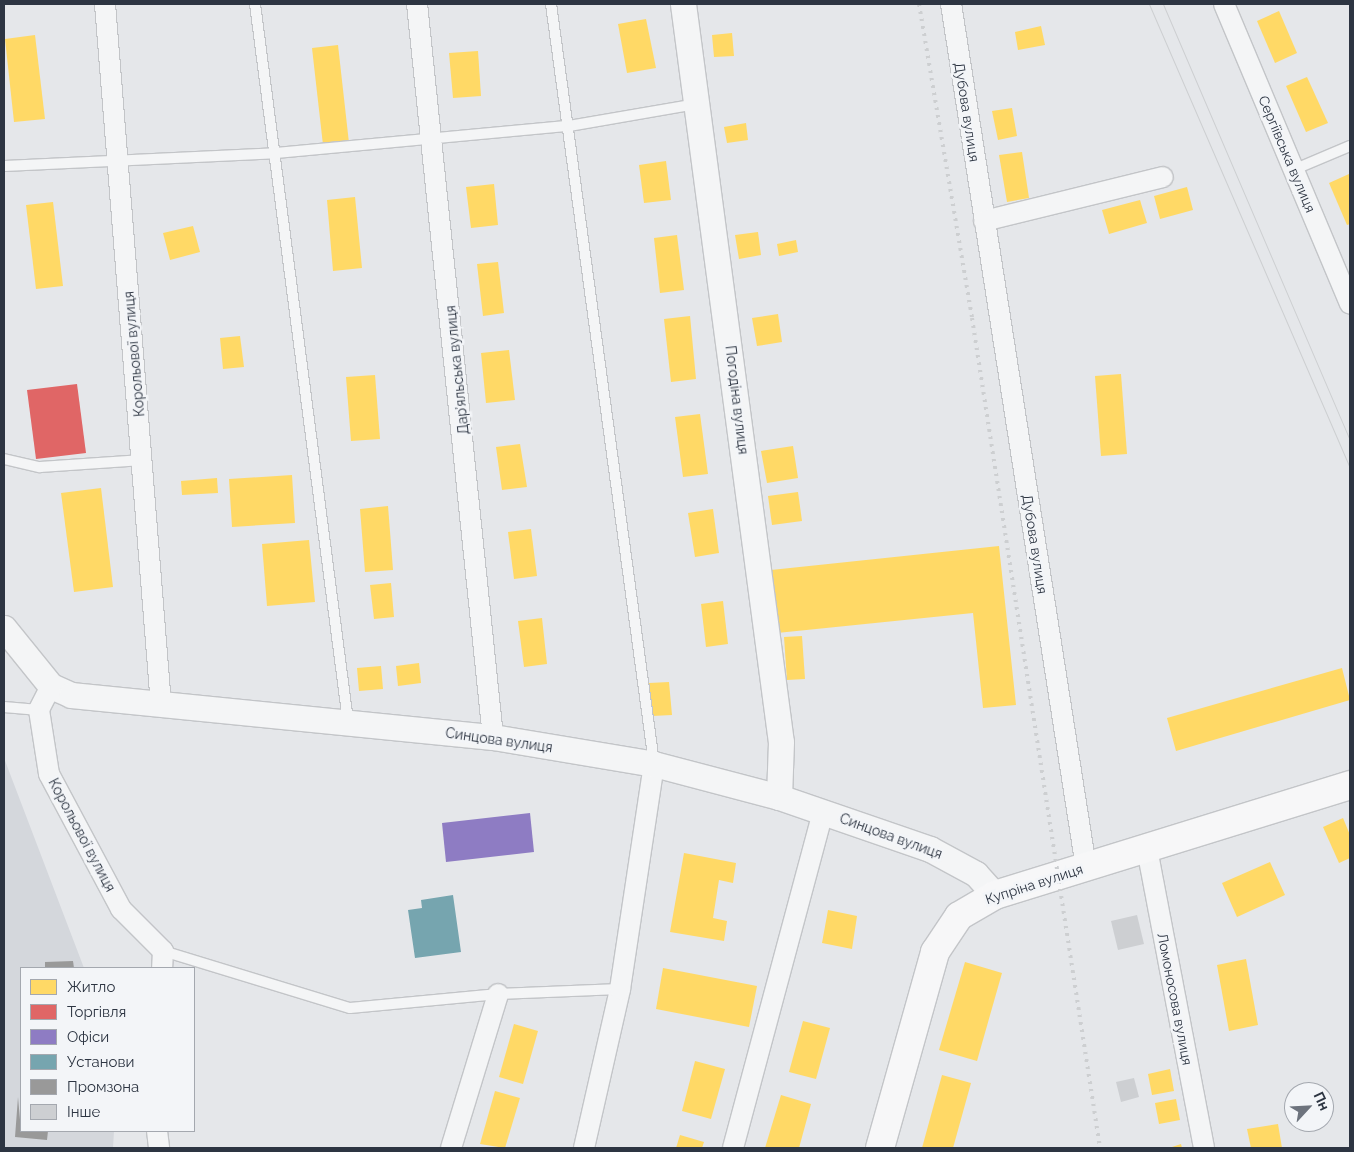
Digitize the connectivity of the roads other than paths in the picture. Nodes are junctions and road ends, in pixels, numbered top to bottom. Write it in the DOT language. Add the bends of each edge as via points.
graph roads {
  1 [pos="105,4"];
  2 [pos="255,4"];
  3 [pos="417,4"];
  4 [pos="551,4"];
  5 [pos="683,4"];
  6 [pos="951,4"];
  7 [pos="1224,4"];
  8 [pos="698,104"];
  9 [pos="569,126"];
  10 [pos="434,137"];
  11 [pos="1350,146"];
  12 [pos="276,153"];
  13 [pos="118,163"];
  14 [pos="4,166"];
  15 [pos="1293,170"];
  16 [pos="1163,176"];
  17 [pos="984,221"];
  18 [pos="1350,304"];
  19 [pos="4,459"];
  20 [pos="143,460"];
  21 [pos="4,628"];
  22 [pos="51,686"];
  23 [pos="161,705"];
  24 [pos="4,707"];
  25 [pos="39,710"];
  26 [pos="348,721"];
  27 [pos="493,737"];
  28 [pos="654,764"];
  29 [pos="1350,785"];
  30 [pos="779,797"];
  31 [pos="823,812"];
  32 [pos="1147,849"];
  33 [pos="1086,867"];
  34 [pos="995,895"];
  35 [pos="163,960"];
  36 [pos="190,967"];
  37 [pos="195,968"];
  38 [pos="620,989"];
  39 [pos="498,994"];
  40 [pos="157,1132"];
  41 [pos="158,1148"];
  42 [pos="452,1148"];
  43 [pos="584,1148"];
  44 [pos="733,1148"];
  45 [pos="880,1148"];
  46 [pos="1204,1148"];
  1 -- 13 [label="street, Корольової вулиця"];
  2 -- 12 [label="lane"];
  3 -- 10 [label="street, Дар’яльська вулиця"];
  4 -- 9 [label="lane"];
  5 -- 8 [label="street, Погодіна вулиця"];
  6 -- 17 [label="street, Дубова вулиця"];
  7 -- 15 [label="street, Сергіївська вулиця"];
  8 -- 9 [label="lane"];
  8 -- 30 [label="street, Погодіна вулиця" via="781,742"];
  9 -- 10 [label="lane"];
  9 -- 28 [label="lane"];
  10 -- 12 [label="lane"];
  10 -- 27 [label="street, Дар’яльська вулиця"];
  11 -- 15 [label="lane"];
  12 -- 13 [label="lane"];
  12 -- 26 [label="lane"];
  13 -- 14 [label="lane"];
  13 -- 20 [label="street, Корольової вулиця"];
  15 -- 18 [label="street, Сергіївська вулиця"];
  16 -- 17 [label="street"];
  17 -- 33 [label="street, Дубова вулиця"];
  19 -- 20 [label="lane" via="40,467"];
  20 -- 23 [label="street, Корольової вулиця"];
  21 -- 22 [label="street, Синцова вулиця"];
  22 -- 23 [label="street, Синцова вулиця" via="71,695"];
  22 -- 25 [label="street"];
  23 -- 26 [label="street, Синцова вулиця"];
  24 -- 25 [label="lane"];
  25 -- 35 [label="street, Корольової вулиця" via="54,782 121,909"];
  26 -- 27 [label="street, Синцова вулиця"];
  27 -- 28 [label="street, Синцова вулиця"];
  28 -- 30 [label="street, Синцова вулиця"];
  28 -- 38 [label="street"];
  29 -- 32 [label="main road, Купріна вулиця"];
  30 -- 31 [label="street, Синцова вулиця"];
  31 -- 34 [label="street, Синцова вулиця" via="954,859 976,874"];
  31 -- 44 [label="street"];
  32 -- 33 [label="main road, Купріна вулиця"];
  32 -- 46 [label="street, Ломоносова вулиця"];
  33 -- 34 [label="main road, Купріна вулиця"];
  34 -- 45 [label="main road, Купріна вулиця" via="959,916 935,952"];
  35 -- 36 [label="lane"];
  37 -- 39 [label="lane" via="350,1008"];
  38 -- 39 [label="lane"];
  38 -- 43 [label="street"];
  39 -- 42 [label="street"];
  40 -- 41 [label="street"];
}
